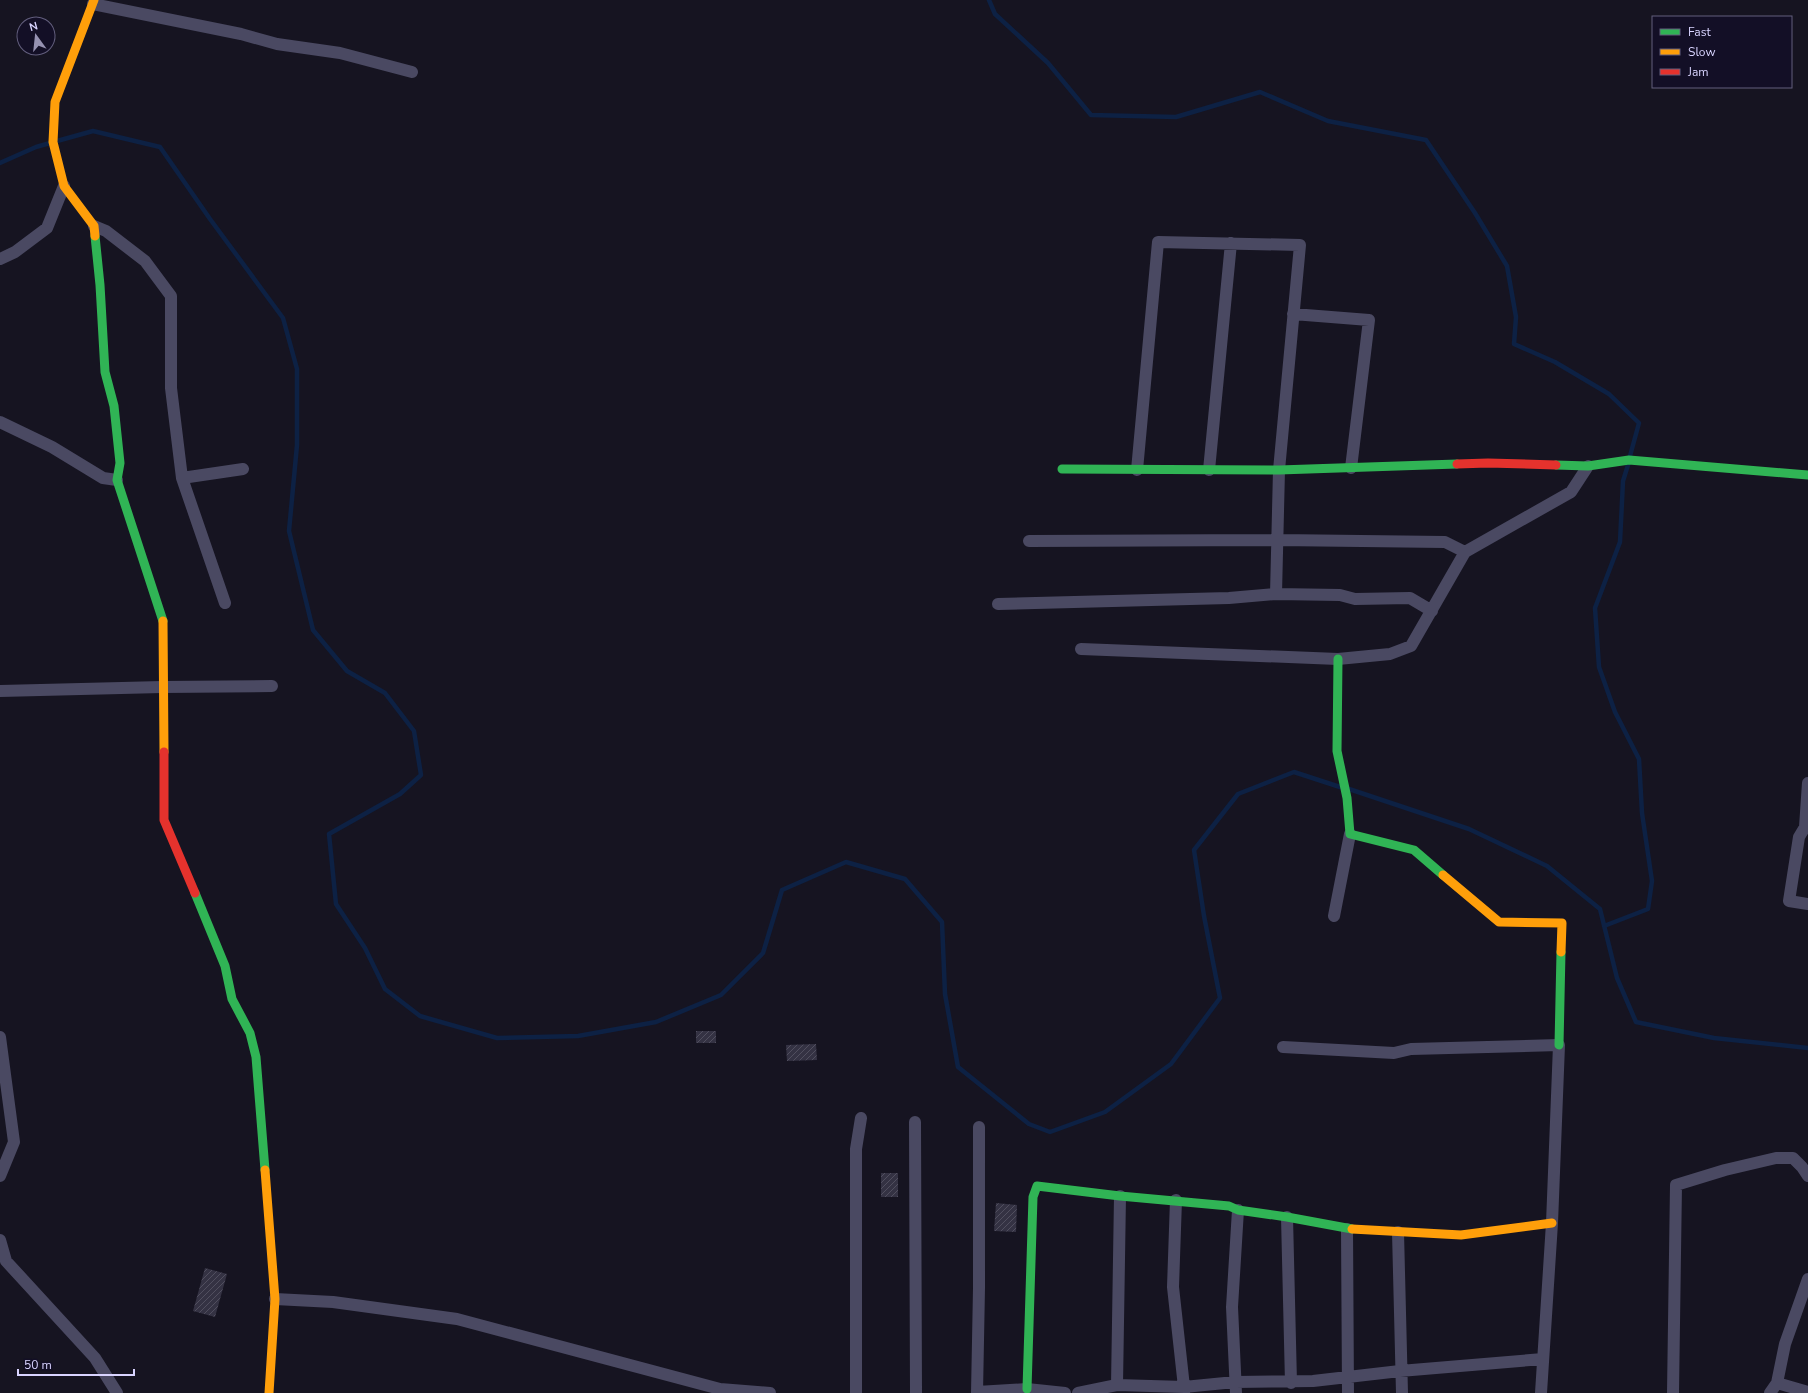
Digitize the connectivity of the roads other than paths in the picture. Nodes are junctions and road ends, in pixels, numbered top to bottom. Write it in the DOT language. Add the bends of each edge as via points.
graph roads {
  1 [pos="94,2"];
  2 [pos="412,72"];
  3 [pos="64,186"];
  4 [pos="94,226"];
  5 [pos="1231,243"];
  6 [pos="0,259"];
  7 [pos="1293,314"];
  8 [pos="0,422"];
  9 [pos="1588,466"];
  10 [pos="1351,468"];
  11 [pos="243,469"];
  12 [pos="1062,470"];
  13 [pos="1137,470"];
  14 [pos="1209,470"];
  15 [pos="1279,470"];
  16 [pos="1808,475"];
  17 [pos="182,478"];
  18 [pos="117,480"];
  19 [pos="1278,540"];
  20 [pos="1029,541"];
  21 [pos="1465,552"];
  22 [pos="1276,594"];
  23 [pos="225,603"];
  24 [pos="998,604"];
  25 [pos="1432,610"];
  26 [pos="1081,648"];
  27 [pos="1338,658"];
  28 [pos="272,686"];
  29 [pos="162,687"];
  30 [pos="0,691"];
  31 [pos="1808,783"];
  32 [pos="1350,834"];
  33 [pos="1808,904"];
  34 [pos="1334,916"];
  35 [pos="0,1037"];
  36 [pos="1559,1045"];
  37 [pos="1283,1048"];
  38 [pos="860,1118"];
  39 [pos="916,1122"];
  40 [pos="979,1127"];
  41 [pos="0,1176"];
  42 [pos="1808,1176"];
  43 [pos="1120,1196"];
  44 [pos="1176,1200"];
  45 [pos="1238,1210"];
  46 [pos="1287,1217"];
  47 [pos="1552,1223"];
  48 [pos="1347,1229"];
  49 [pos="1398,1232"];
  50 [pos="0,1240"];
  51 [pos="1808,1279"];
  52 [pos="275,1299"];
  53 [pos="1543,1359"];
  54 [pos="1400,1371"];
  55 [pos="1348,1377"];
  56 [pos="1291,1383"];
  57 [pos="1118,1385"];
  58 [pos="1235,1387"];
  59 [pos="1774,1388"];
  60 [pos="1027,1389"];
  61 [pos="1184,1390"];
  62 [pos="977,1392"];
  63 [pos="1808,1392"];
  64 [pos="117,1393"];
  65 [pos="269,1393"];
  66 [pos="770,1393"];
  67 [pos="856,1393"];
  68 [pos="916,1393"];
  69 [pos="1065,1393"];
  70 [pos="1078,1393"];
  71 [pos="1348,1393"];
  72 [pos="1402,1393"];
  73 [pos="1541,1393"];
  74 [pos="1673,1393"];
  1 -- 2 [label="street" via="277,44 340,53"];
  1 -- 3 [label="street" via="55,102 53,142"];
  3 -- 4 [label="street"];
  3 -- 6 [label="street" via="47,228 15,252"];
  4 -- 17 [label="street" via="106,230 145,261 171,296 171,388"];
  4 -- 18 [label="street" via="104,372 114,406 120,463"];
  5 -- 7 [label="street" via="1300,245"];
  5 -- 13 [label="street" via="1158,242"];
  5 -- 14 [label="street"];
  7 -- 10 [label="street" via="1369,320"];
  7 -- 15 [label="street"];
  8 -- 18 [label="street" via="52,447 103,478"];
  9 -- 10 [label="street" via="1488,463"];
  9 -- 16 [label="street" via="1629,460"];
  9 -- 21 [label="street" via="1571,492"];
  10 -- 15 [label="street"];
  11 -- 17 [label="street"];
  12 -- 13 [label="street"];
  13 -- 14 [label="street"];
  14 -- 15 [label="street"];
  15 -- 19 [label="street"];
  17 -- 23 [label="street"];
  18 -- 29 [label="street" via="163,620"];
  19 -- 20 [label="street"];
  19 -- 21 [label="street" via="1445,542"];
  19 -- 22 [label="street"];
  21 -- 25 [label="street"];
  22 -- 24 [label="street" via="1229,598"];
  22 -- 25 [label="street" via="1340,595 1355,599 1410,598"];
  25 -- 27 [label="street" via="1411,646 1390,654"];
  26 -- 27 [label="street"];
  27 -- 32 [label="street" via="1337,751 1347,798"];
  28 -- 29 [label="street"];
  29 -- 30 [label="street"];
  29 -- 52 [label="street" via="164,820 225,966 232,999 250,1033 256,1057"];
  31 -- 33 [label="street" via="1805,827 1799,837 1789,901"];
  32 -- 34 [label="street"];
  32 -- 36 [label="street" via="1414,850 1499,922 1562,923"];
  35 -- 41 [label="street" via="14,1142"];
  36 -- 37 [label="street" via="1411,1049 1394,1053"];
  36 -- 47 [label="street"];
  38 -- 67 [label="street" via="856,1149"];
  39 -- 68 [label="street"];
  40 -- 62 [label="street"];
  42 -- 74 [label="street" via="1792,1158 1776,1158 1676,1185"];
  43 -- 44 [label="street"];
  43 -- 57 [label="street"];
  43 -- 60 [label="street" via="1037,1186 1033,1197"];
  44 -- 45 [label="street" via="1229,1206"];
  44 -- 61 [label="street" via="1173,1287"];
  45 -- 46 [label="street"];
  45 -- 58 [label="street" via="1232,1308"];
  46 -- 48 [label="street"];
  46 -- 56 [label="street"];
  47 -- 49 [label="street" via="1462,1235"];
  47 -- 53 [label="street"];
  48 -- 49 [label="street"];
  48 -- 55 [label="street"];
  49 -- 54 [label="street"];
  50 -- 64 [label="street" via="6,1261 95,1358"];
  51 -- 59 [label="street" via="1785,1344"];
  52 -- 65 [label="street"];
  52 -- 66 [label="street" via="333,1302 457,1320 720,1389"];
  53 -- 54 [label="street"];
  53 -- 73 [label="street"];
  54 -- 55 [label="street"];
  54 -- 72 [label="street"];
  55 -- 56 [label="street"];
  55 -- 71 [label="street"];
  56 -- 58 [label="street"];
  57 -- 61 [label="street"];
  57 -- 70 [label="street"];
  58 -- 61 [label="street"];
  59 -- 63 [label="street"];
  60 -- 62 [label="street"];
  60 -- 69 [label="street"];
}
